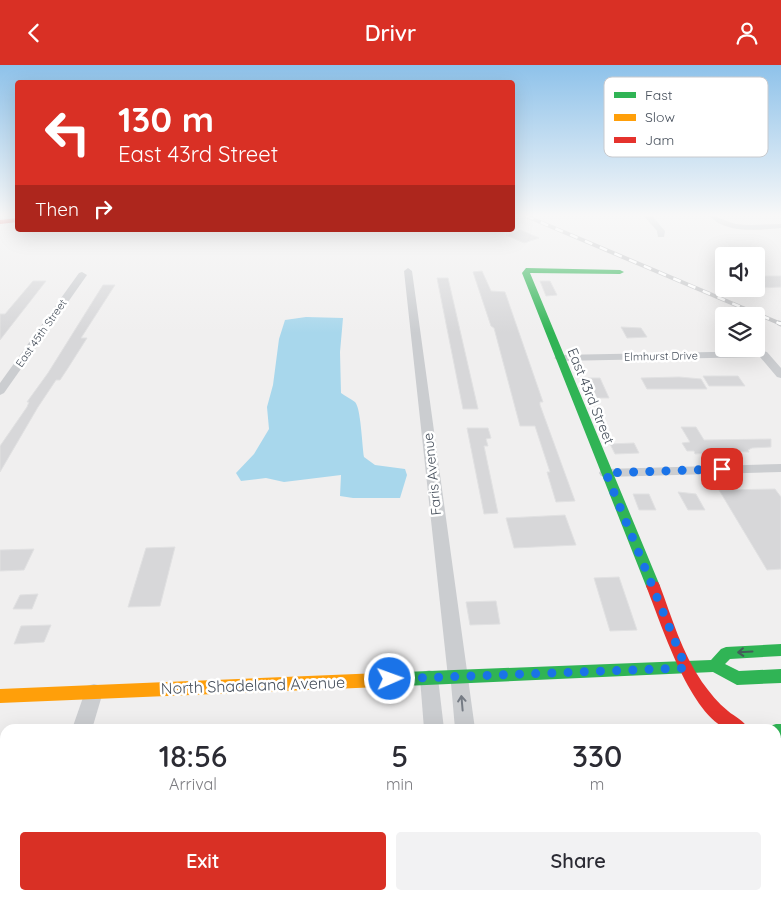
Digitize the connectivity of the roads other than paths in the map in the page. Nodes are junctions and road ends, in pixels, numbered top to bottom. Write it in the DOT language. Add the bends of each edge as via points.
graph roads {
  1 [pos="408,271"];
  2 [pos="620,273"];
  3 [pos="82,275"];
  4 [pos="559,358"];
  5 [pos="781,375"];
  6 [pos="0,391"];
  7 [pos="781,468"];
  8 [pos="606,473"];
  9 [pos="781,650"];
  10 [pos="715,667"];
  11 [pos="686,668"];
  12 [pos="781,676"];
  13 [pos="459,677"];
  14 [pos="429,678"];
  15 [pos="94,692"];
  16 [pos="0,696"];
  17 [pos="84,724"];
  18 [pos="434,724"];
  19 [pos="464,724"];
  20 [pos="732,724"];
  1 -- 13 [label="street, Faris Avenue"];
  2 -- 4 [label="main road, East 43rd Street" via="529,269 526,273"];
  3 -- 6 [label="street, East 45th Street"];
  4 -- 5 [label="street, Elmhurst Drive" via="763,354"];
  4 -- 8 [label="main road, East 43rd Street"];
  7 -- 8 [label="street"];
  8 -- 11 [label="main road, East 43rd Street"];
  9 -- 10 [label="main road, one-way" via="726,653"];
  10 -- 11 [label="main road, North Shadeland Avenue"];
  10 -- 12 [label="main road, North Shadeland Avenue" via="737,678"];
  11 -- 13 [label="main road, North Shadeland Avenue"];
  11 -- 20 [label="main road, East 43rd Street" via="707,705"];
  13 -- 14 [label="main road, North Shadeland Avenue"];
  19 -- 13 [label="street, Faris Avenue, one-way"];
  14 -- 15 [label="main road, North Shadeland Avenue"];
  14 -- 18 [label="street"];
  15 -- 16 [label="main road, North Shadeland Avenue"];
  15 -- 17 [label="street"];
}
